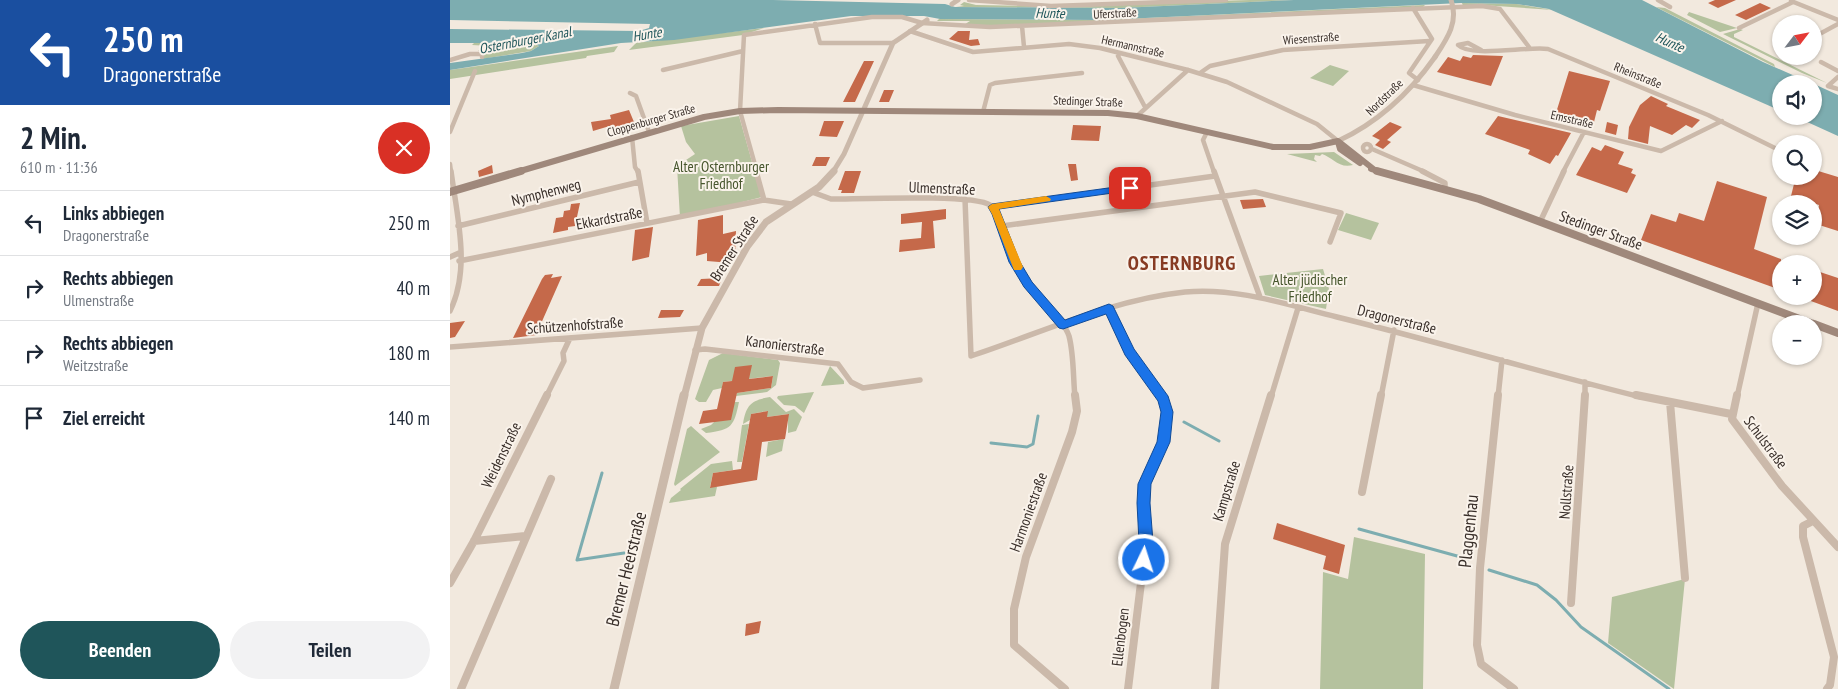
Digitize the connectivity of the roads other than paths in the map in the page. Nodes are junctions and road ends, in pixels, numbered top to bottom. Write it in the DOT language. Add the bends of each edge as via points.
graph roads {
  1 [pos="958,0"];
  2 [pos="969,0"];
  3 [pos="1226,0"];
  4 [pos="1451,0"];
  5 [pos="1658,0"];
  6 [pos="1791,1"];
  7 [pos="1161,2"];
  8 [pos="952,4"];
  9 [pos="1670,7"];
  10 [pos="1413,8"];
  11 [pos="1838,20"];
  12 [pos="924,21"];
  13 [pos="815,24"];
  14 [pos="1838,24"];
  15 [pos="1022,26"];
  16 [pos="1739,28"];
  17 [pos="910,31"];
  18 [pos="1822,33"];
  19 [pos="1429,41"];
  20 [pos="893,43"];
  21 [pos="1024,47"];
  22 [pos="1529,47"];
  23 [pos="1481,50"];
  24 [pos="743,51"];
  25 [pos="1118,56"];
  26 [pos="482,57"];
  27 [pos="450,60"];
  28 [pos="1822,63"];
  29 [pos="663,70"];
  30 [pos="1188,70"];
  31 [pos="475,71"];
  32 [pos="1838,71"];
  33 [pos="1082,73"];
  34 [pos="1200,73"];
  35 [pos="1838,77"];
  36 [pos="1418,80"];
  37 [pos="1413,85"];
  38 [pos="1838,89"];
  39 [pos="630,93"];
  40 [pos="1145,107"];
  41 [pos="864,110"];
  42 [pos="740,111"];
  43 [pos="983,112"];
  44 [pos="1137,116"];
  45 [pos="1722,121"];
  46 [pos="450,132"];
  47 [pos="649,132"];
  48 [pos="1208,132"];
  49 [pos="1584,132"];
  50 [pos="632,137"];
  51 [pos="1338,141"];
  52 [pos="1772,146"];
  53 [pos="1372,149"];
  54 [pos="450,164"];
  55 [pos="1215,176"];
  56 [pos="639,182"];
  57 [pos="1445,189"];
  58 [pos="452,191"];
  59 [pos="812,192"];
  60 [pos="1223,196"];
  61 [pos="965,199"];
  62 [pos="764,200"];
  63 [pos="791,204"];
  64 [pos="992,207"];
  65 [pos="1540,222"];
  66 [pos="647,224"];
  67 [pos="458,226"];
  68 [pos="1002,226"];
  69 [pos="1330,242"];
  70 [pos="459,253"];
  71 [pos="450,256"];
  72 [pos="460,261"];
  73 [pos="1260,297"];
  74 [pos="1758,303"];
  75 [pos="1109,308"];
  76 [pos="1298,308"];
  77 [pos="450,311"];
  78 [pos="1790,315"];
  79 [pos="1063,325"];
  80 [pos="1822,327"];
  81 [pos="702,328"];
  82 [pos="1394,330"];
  83 [pos="1838,333"];
  84 [pos="570,338"];
  85 [pos="450,347"];
  86 [pos="696,350"];
  87 [pos="1502,360"];
  88 [pos="920,380"];
  89 [pos="1585,382"];
  90 [pos="1670,402"];
  91 [pos="1731,414"];
  92 [pos="670,457"];
  93 [pos="551,479"];
  94 [pos="1362,492"];
  95 [pos="1813,521"];
  96 [pos="525,536"];
  97 [pos="474,541"];
  98 [pos="1838,547"];
  99 [pos="1685,578"];
  100 [pos="450,583"];
  101 [pos="1571,603"];
  102 [pos="461,689"];
  103 [pos="614,689"];
  104 [pos="1064,689"];
  105 [pos="1128,689"];
  106 [pos="1215,689"];
  107 [pos="1514,689"];
  108 [pos="1827,689"];
  1 -- 8 [label="street"];
  2 -- 7 [label="street" via="1052,6"];
  3 -- 7 [label="street"];
  4 -- 36 [label="street, bridge" via="1455,12 1453,26"];
  5 -- 9 [label="street"];
  6 -- 11 [label="street"];
  6 -- 16 [label="street"];
  10 -- 15 [label="street, Uferstraße"];
  10 -- 19 [label="street" via="1432,38"];
  10 -- 22 [label="street, Uferstraße" via="1497,7"];
  12 -- 13 [label="street, Uferstraße" via="886,17"];
  12 -- 15 [label="street, Uferstraße" via="990,27"];
  12 -- 17 [label="street"];
  13 -- 20 [label="street" via="820,43"];
  13 -- 24 [label="street, Uferstraße" via="744,35"];
  14 -- 18 [label="street"];
  15 -- 21 [label="street"];
  17 -- 20 [label="street"];
  17 -- 21 [label="street, Hermannstraße" via="974,52"];
  19 -- 34 [label="street, Wiesenstraße" via="1283,50 1210,66"];
  19 -- 36 [label="street, Nordstraße" via="1409,73"];
  20 -- 41 [label="street, Bremer Straße"];
  21 -- 30 [label="street, Hermannstraße" via="1049,44 1087,46"];
  22 -- 23 [label="street, Rheinstraße"];
  22 -- 45 [label="street, Rheinstraße" via="1552,51"];
  24 -- 29 [label="street"];
  24 -- 42 [label="street"];
  25 -- 40 [label="street"];
  26 -- 27 [label="street" via="478,53"];
  28 -- 32 [label="street"];
  30 -- 34 [label="street, Hermannstraße"];
  30 -- 40 [label="street"];
  31 -- 46 [label="street"];
  33 -- 43 [label="street" via="995,83 990,86"];
  34 -- 51 [label="street, Hermannstraße" via="1227,82 1317,124"];
  35 -- 38 [label="street" via="1828,86"];
  36 -- 37 [label="street, Nordstraße"];
  37 -- 49 [label="street, Emsstraße"];
  37 -- 51 [label="street, Nordstraße" via="1372,125"];
  39 -- 47 [label="street" via="636,96"];
  40 -- 44 [label="street"];
  41 -- 42 [label="main road, Cloppenburger Straße"];
  41 -- 43 [label="main road, Stedinger Straße"];
  41 -- 59 [label="street, Bremer Straße" via="836,170"];
  42 -- 47 [label="main road, Cloppenburger Straße"];
  42 -- 62 [label="street"];
  43 -- 44 [label="main road, Stedinger Straße"];
  44 -- 48 [label="main road, Stedinger Straße"];
  45 -- 49 [label="street, Emsstraße" via="1666,150"];
  45 -- 52 [label="street, Rheinstraße"];
  47 -- 50 [label="main road, Cloppenburger Straße"];
  48 -- 51 [label="main road, Stedinger Straße" via="1281,147 1316,146"];
  48 -- 55 [label="street" via="1203,141"];
  49 -- 65 [label="street"];
  50 -- 56 [label="street"];
  50 -- 58 [label="main road, Cloppenburger Straße"];
  51 -- 57 [label="main road, Stedinger Straße" via="1340,149 1348,156 1376,171"];
  53 -- 57 [label="street" via="1442,180"];
  54 -- 58 [label="street"];
  55 -- 60 [label="street"];
  55 -- 64 [label="street"];
  56 -- 66 [label="street"];
  56 -- 67 [label="street, Nymphenweg"];
  57 -- 65 [label="main road, Stedinger Straße"];
  58 -- 67 [label="street"];
  59 -- 61 [label="street, Ulmenstraße" via="831,199"];
  59 -- 63 [label="street, Bremer Straße"];
  60 -- 68 [label="street"];
  60 -- 69 [label="street" via="1255,192 1341,213"];
  60 -- 73 [label="street"];
  61 -- 64 [label="street, Ulmenstraße" via="981,201"];
  61 -- 79 [label="street, Dragonerstraße" via="971,356"];
  62 -- 63 [label="street, Ekkardstraße"];
  62 -- 66 [label="street, Ekkardstraße"];
  63 -- 81 [label="street, Bremer Straße" via="771,217 754,238"];
  64 -- 68 [label="street, Ulmenstraße"];
  65 -- 74 [label="main road, Stedinger Straße"];
  66 -- 72 [label="street, Ekkardstraße"];
  67 -- 70 [label="street"];
  68 -- 79 [label="street, Ulmenstraße" via="1019,270"];
  70 -- 71 [label="street"];
  70 -- 72 [label="street"];
  72 -- 77 [label="street" via="460,286"];
  73 -- 75 [label="street, Dragonerstraße" via="1188,292"];
  73 -- 76 [label="street, Dragonerstraße"];
  74 -- 78 [label="main road, Stedinger Straße"];
  74 -- 91 [label="street, Schulstraße"];
  75 -- 79 [label="street, Dragonerstraße"];
  75 -- 105 [label="street, Ellenbogen" via="1129,352 1161,395 1167,412 1164,442 1145,484 1146,542"];
  76 -- 82 [label="street, Dragonerstraße"];
  76 -- 106 [label="street, Kampstraße" via="1225,544"];
  79 -- 104 [label="street, Harmoniestraße" via="1069,336 1076,411 1072,432 1026,557 1014,609 1014,645"];
  80 -- 83 [label="main road, Stedinger Straße"];
  81 -- 84 [label="street, Schützenhofstraße"];
  81 -- 86 [label="street, Bremer Straße"];
  82 -- 87 [label="street, Dragonerstraße"];
  82 -- 94 [label="street"];
  84 -- 85 [label="street, Schützenhofstraße"];
  84 -- 97 [label="street, Weidenstraße" via="563,353 564,361"];
  86 -- 88 [label="street, Kanonierstraße" via="705,348 838,364 851,382 863,388"];
  86 -- 92 [label="street, Bremer Straße"];
  87 -- 89 [label="street, Dragonerstraße"];
  87 -- 107 [label="street, Plaggenhau" via="1480,568 1477,645 1482,664"];
  89 -- 90 [label="street, Dragonerstraße"];
  89 -- 101 [label="street, Nollstraße"];
  90 -- 91 [label="street, Dragonerstraße"];
  90 -- 99 [label="street"];
  91 -- 95 [label="street, Schulstraße" via="1734,424 1754,451"];
  92 -- 103 [label="street, Bremer Heerstraße"];
  93 -- 96 [label="street"];
  95 -- 98 [label="street, Schulstraße"];
  95 -- 108 [label="street" via="1803,526 1834,657"];
  96 -- 97 [label="street"];
  96 -- 102 [label="street"];
  97 -- 100 [label="street, Weidenstraße"];
}
